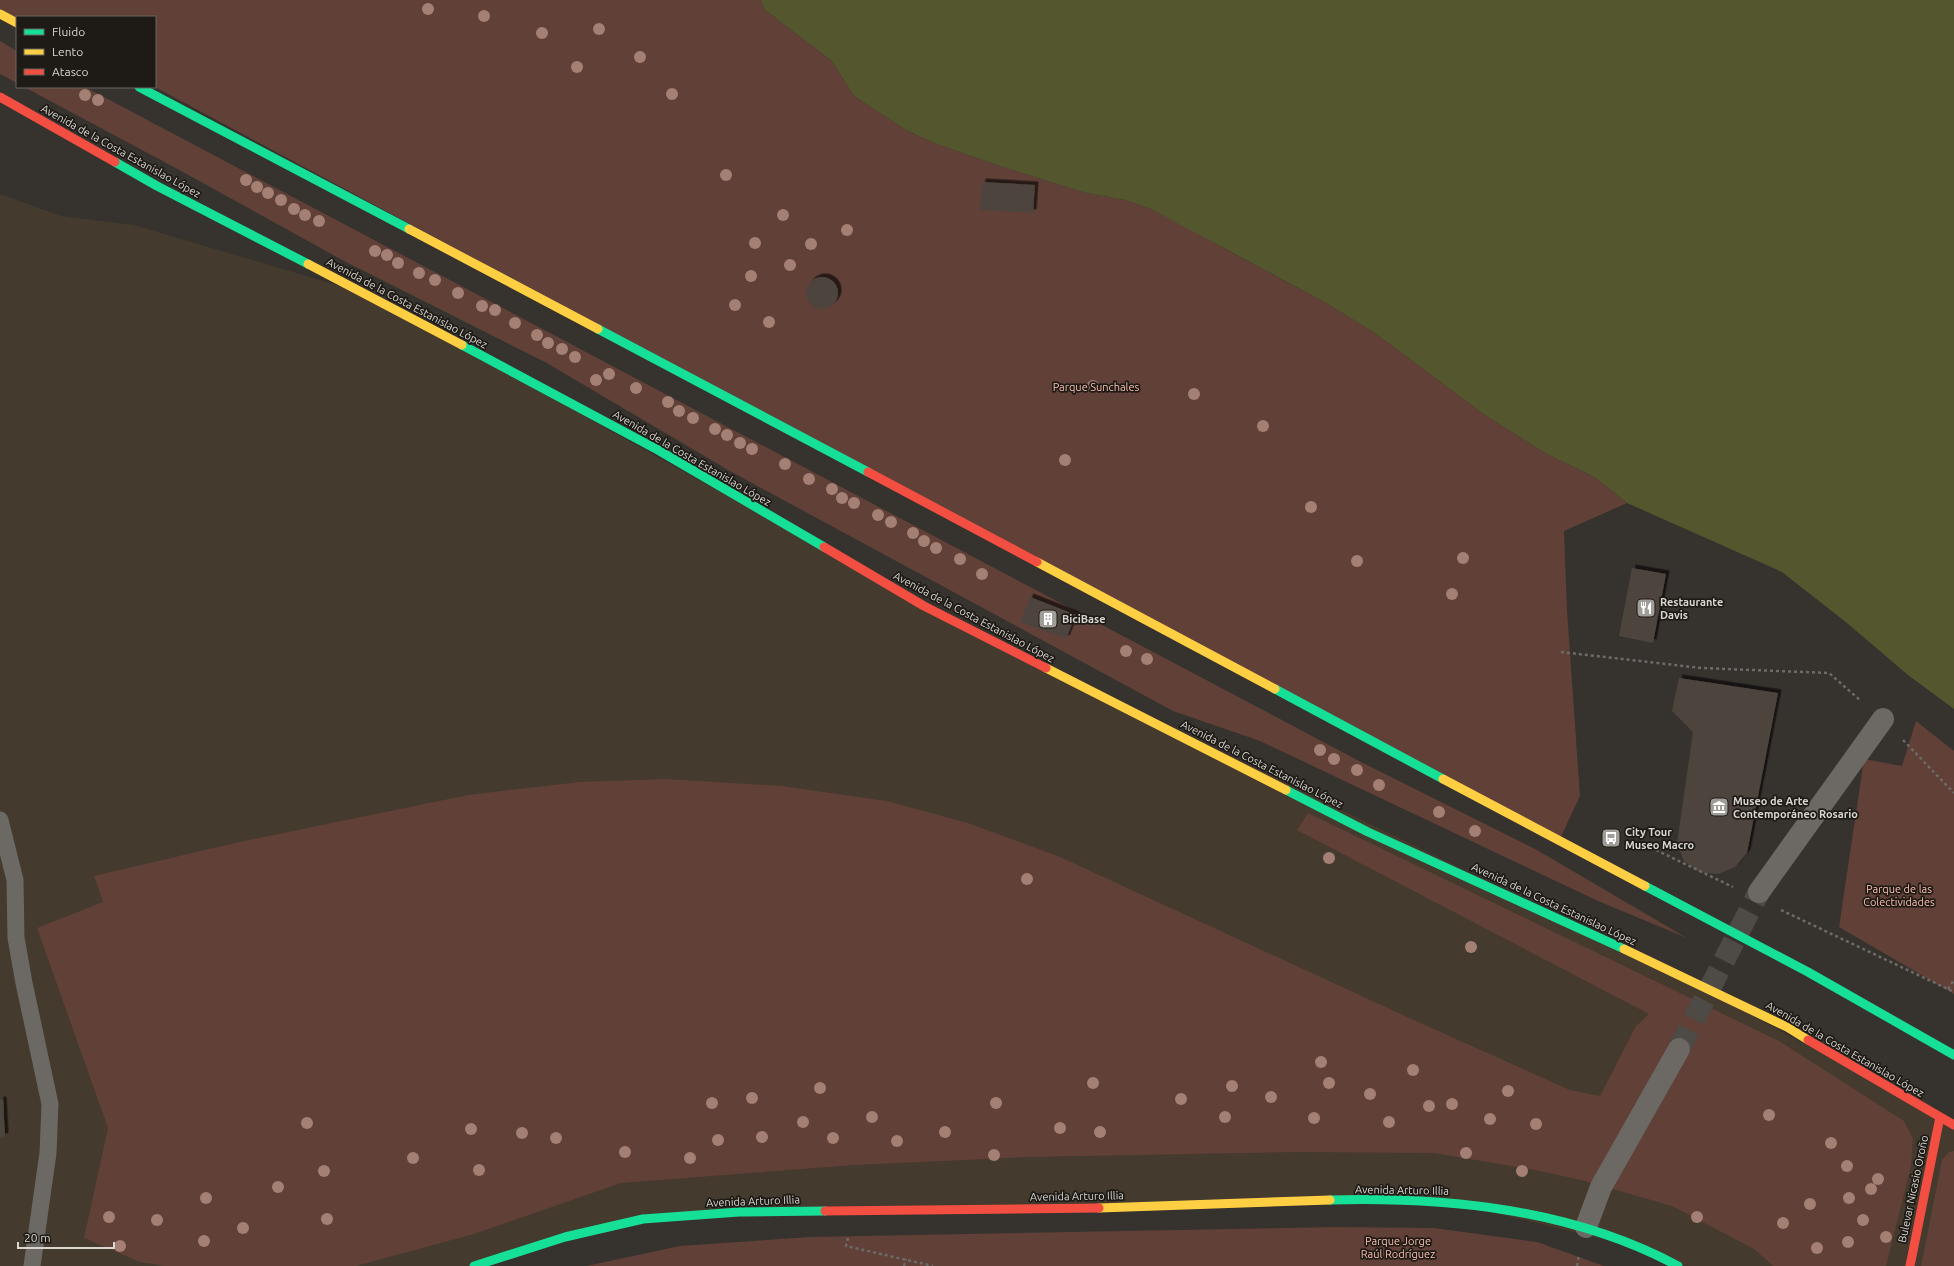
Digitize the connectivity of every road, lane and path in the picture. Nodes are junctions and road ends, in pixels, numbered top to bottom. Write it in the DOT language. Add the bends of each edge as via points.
graph roads {
  1 [pos="0,14"];
  2 [pos="16,22"];
  3 [pos="141,88"];
  4 [pos="0,97"];
  5 [pos="1561,652"];
  6 [pos="1883,719"];
  7 [pos="1954,792"];
  8 [pos="0,820"];
  9 [pos="1759,892"];
  10 [pos="1828,933"];
  11 [pos="1954,980"];
  12 [pos="1948,989"];
  13 [pos="1954,992"];
  14 [pos="1679,1049"];
  15 [pos="1954,1055"];
  16 [pos="1940,1118"];
  17 [pos="1954,1124"];
  18 [pos="852,1211"];
  19 [pos="1586,1227"];
  20 [pos="906,1259"];
  21 [pos="32,1266"];
  22 [pos="474,1266"];
  23 [pos="904,1266"];
  24 [pos="933,1266"];
  25 [pos="1678,1266"];
  26 [pos="1910,1266"];
  1 -- 2 [label="main road"];
  3 -- 15 [label="main road" via="1694,911"];
  4 -- 16 [label="main road, Avenida de la Costa Estanislao López" via="157,186 658,450 924,606 1368,832 1653,962 1787,1027"];
  5 -- 6 [label="path" via="1701,668 1829,672"];
  6 -- 7 [label="path"];
  6 -- 9 [label="street"];
  8 -- 21 [label="lane" via="15,880 16,938 50,1104 48,1153"];
  10 -- 12 [label="path"];
  11 -- 12 [label="path"];
  12 -- 13 [label="path"];
  14 -- 19 [label="street" via="1601,1187"];
  16 -- 17 [label="main road, Avenida de la Costa Estanislao López"];
  16 -- 26 [label="main road, Bulevar Nicasio Oroño"];
  18 -- 19 [label="main road, Avenida Arturo Illia" via="1054,1209 1338,1200 1441,1202 1524,1213"];
  18 -- 20 [label="path" via="846,1246"];
  18 -- 22 [label="main road, Avenida Arturo Illia" via="739,1212 643,1219 565,1237"];
  19 -- 25 [label="main road, Avenida Arturo Illia" via="1648,1250"];
  20 -- 23 [label="path"];
  20 -- 24 [label="path"];
}
